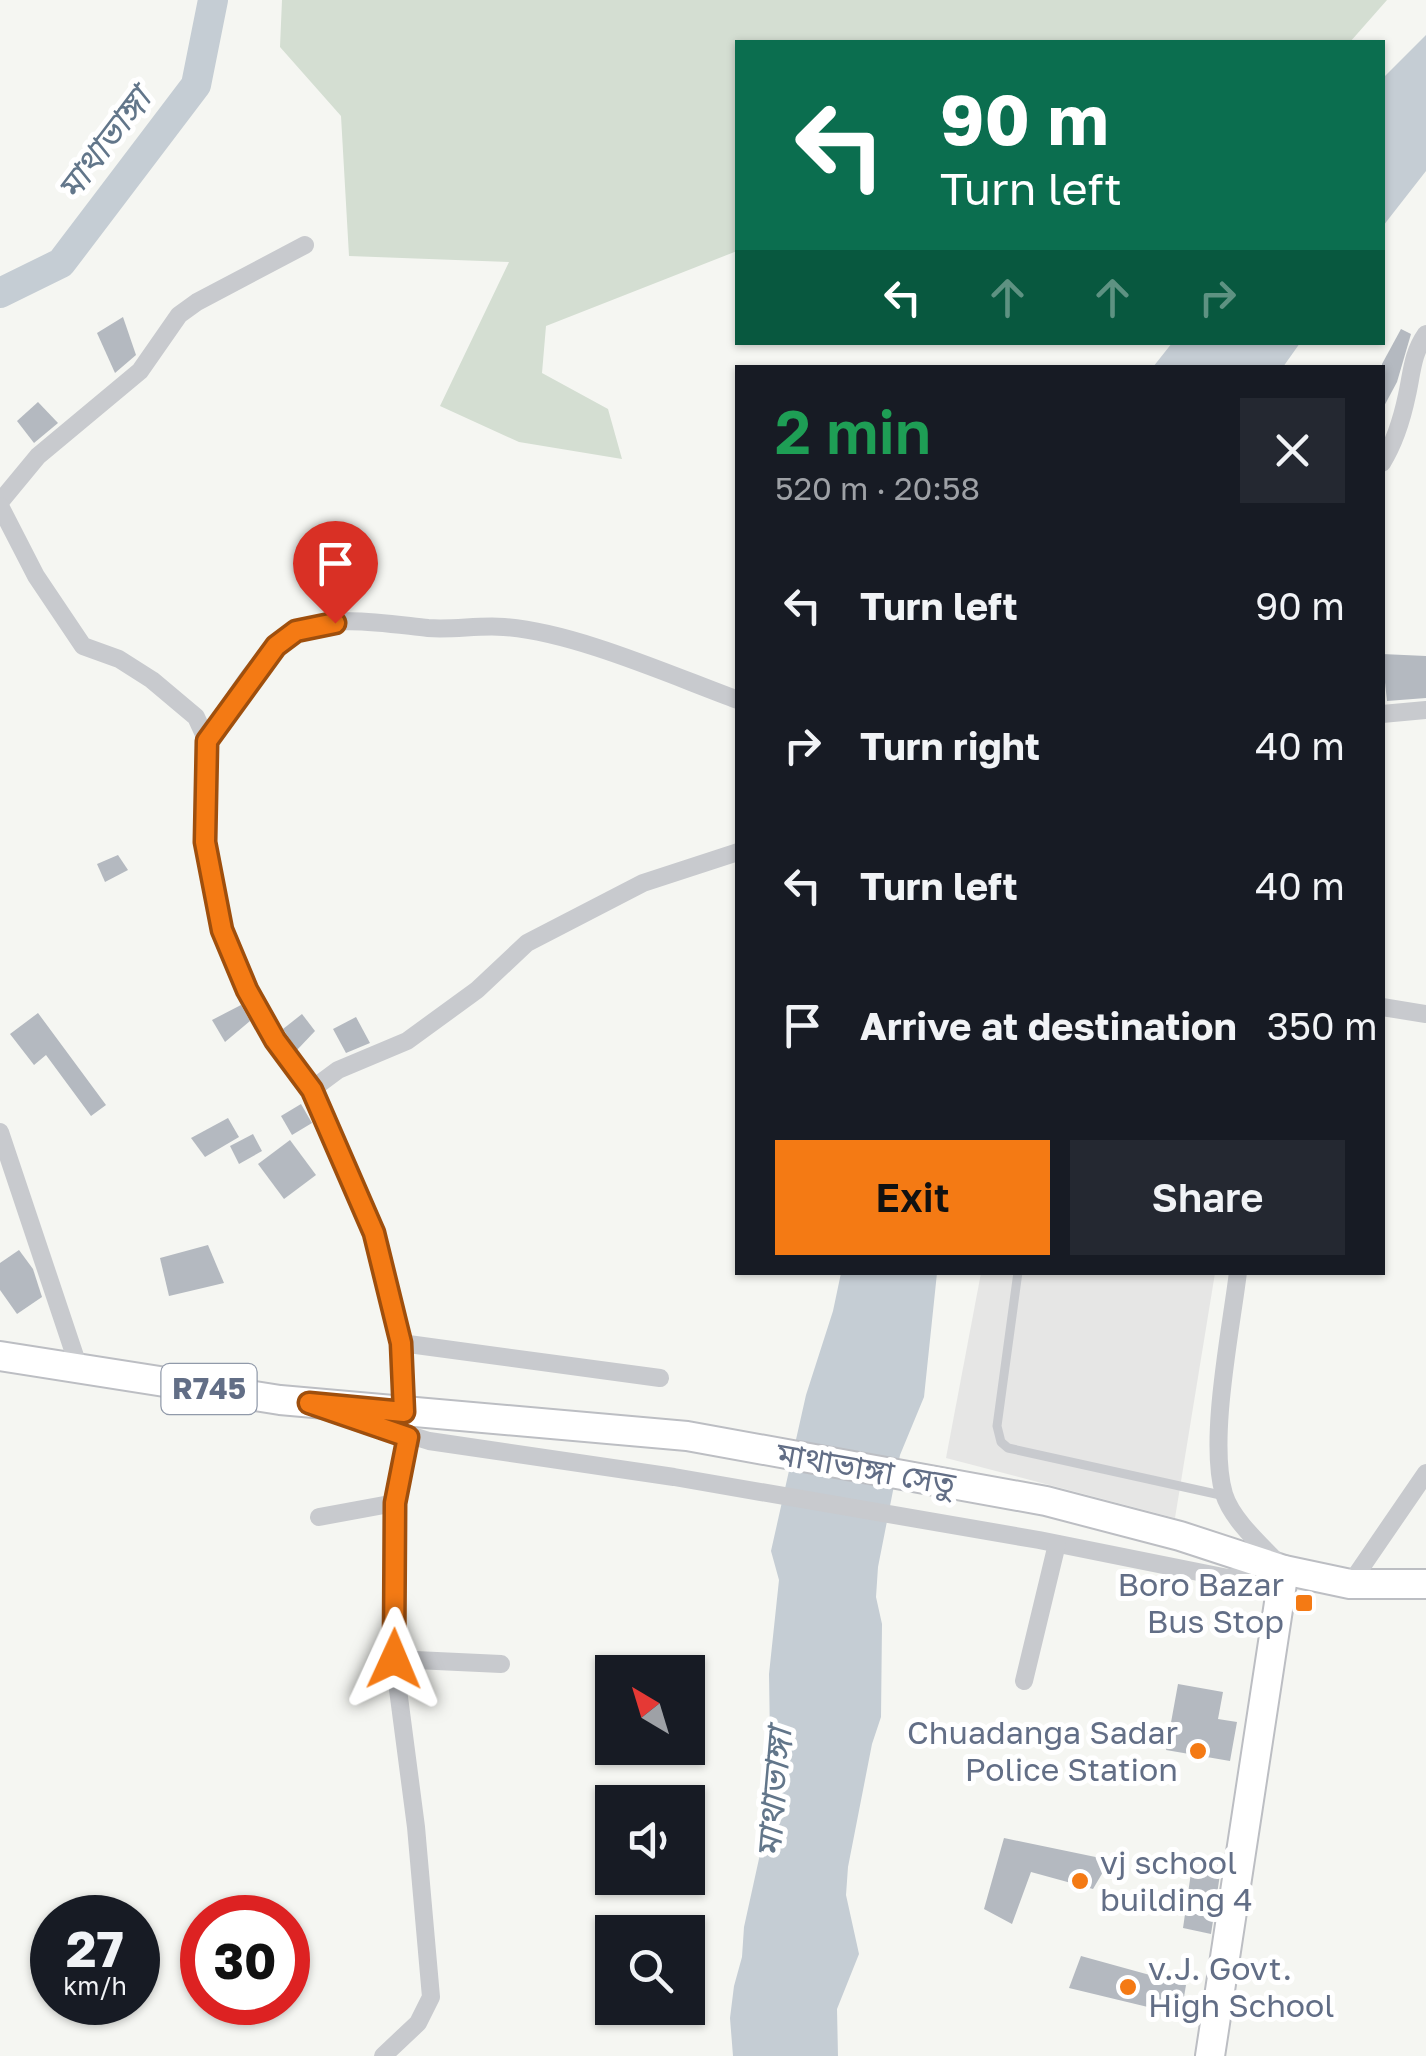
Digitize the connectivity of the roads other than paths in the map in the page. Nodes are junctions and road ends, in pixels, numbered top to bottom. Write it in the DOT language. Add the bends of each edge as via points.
graph roads {
  1 [pos="305,245"];
  2 [pos="1426,334"];
  3 [pos="1385,458"];
  4 [pos="0,504"];
  5 [pos="735,699"];
  6 [pos="1426,710"];
  7 [pos="1385,714"];
  8 [pos="207,741"];
  9 [pos="735,853"];
  10 [pos="1385,1007"];
  11 [pos="1426,1014"];
  12 [pos="312,1090"];
  13 [pos="0,1132"];
  14 [pos="1018,1275"];
  15 [pos="1238,1275"];
  16 [pos="401,1343"];
  17 [pos="0,1356"];
  18 [pos="79,1368"];
  19 [pos="660,1378"];
  20 [pos="406,1424"];
  21 [pos="1426,1474"];
  22 [pos="1225,1496"];
  23 [pos="395,1503"];
  24 [pos="319,1517"];
  25 [pos="1048,1542"];
  26 [pos="1284,1570"];
  27 [pos="1350,1584"];
  28 [pos="1426,1584"];
  29 [pos="394,1659"];
  30 [pos="501,1664"];
  31 [pos="1024,1680"];
  32 [pos="1213,2055"];
  33 [pos="383,2056"];
  1 -- 4 [label="street" via="179,316 140,371 38,456"];
  2 -- 3 [label="street"];
  4 -- 8 [label="street" via="36,576 83,646 152,680 196,717"];
  5 -- 8 [label="street" via="542,633 314,625 276,646"];
  6 -- 7 [label="street"];
  8 -- 12 [label="street" via="205,842 222,930 256,1007"];
  9 -- 12 [label="street" via="643,883 527,943 406,1041 338,1070"];
  10 -- 11 [label="street"];
  12 -- 16 [label="street" via="374,1233"];
  13 -- 18 [label="street"];
  14 -- 22 [label="lane" via="996,1426 1002,1442"];
  15 -- 22 [label="street" via="1218,1454"];
  16 -- 19 [label="street"];
  16 -- 20 [label="street"];
  17 -- 18 [label="main road, R745"];
  18 -- 20 [label="main road, R745"];
  20 -- 23 [label="street"];
  20 -- 25 [label="street"];
  20 -- 26 [label="main road, মাথাভাঙ্গা সেতু / R745" via="686,1436 1046,1501"];
  21 -- 27 [label="street"];
  22 -- 26 [label="street"];
  23 -- 24 [label="street"];
  23 -- 29 [label="street"];
  25 -- 26 [label="street" via="1228,1578"];
  25 -- 31 [label="street"];
  26 -- 27 [label="main road, মাথাভাঙ্গা সেতু"];
  26 -- 32 [label="main road"];
  27 -- 28 [label="main road, মাথাভাঙ্গা সেতু"];
  29 -- 30 [label="street"];
  29 -- 33 [label="street" via="431,1997 418,2023"];
}
